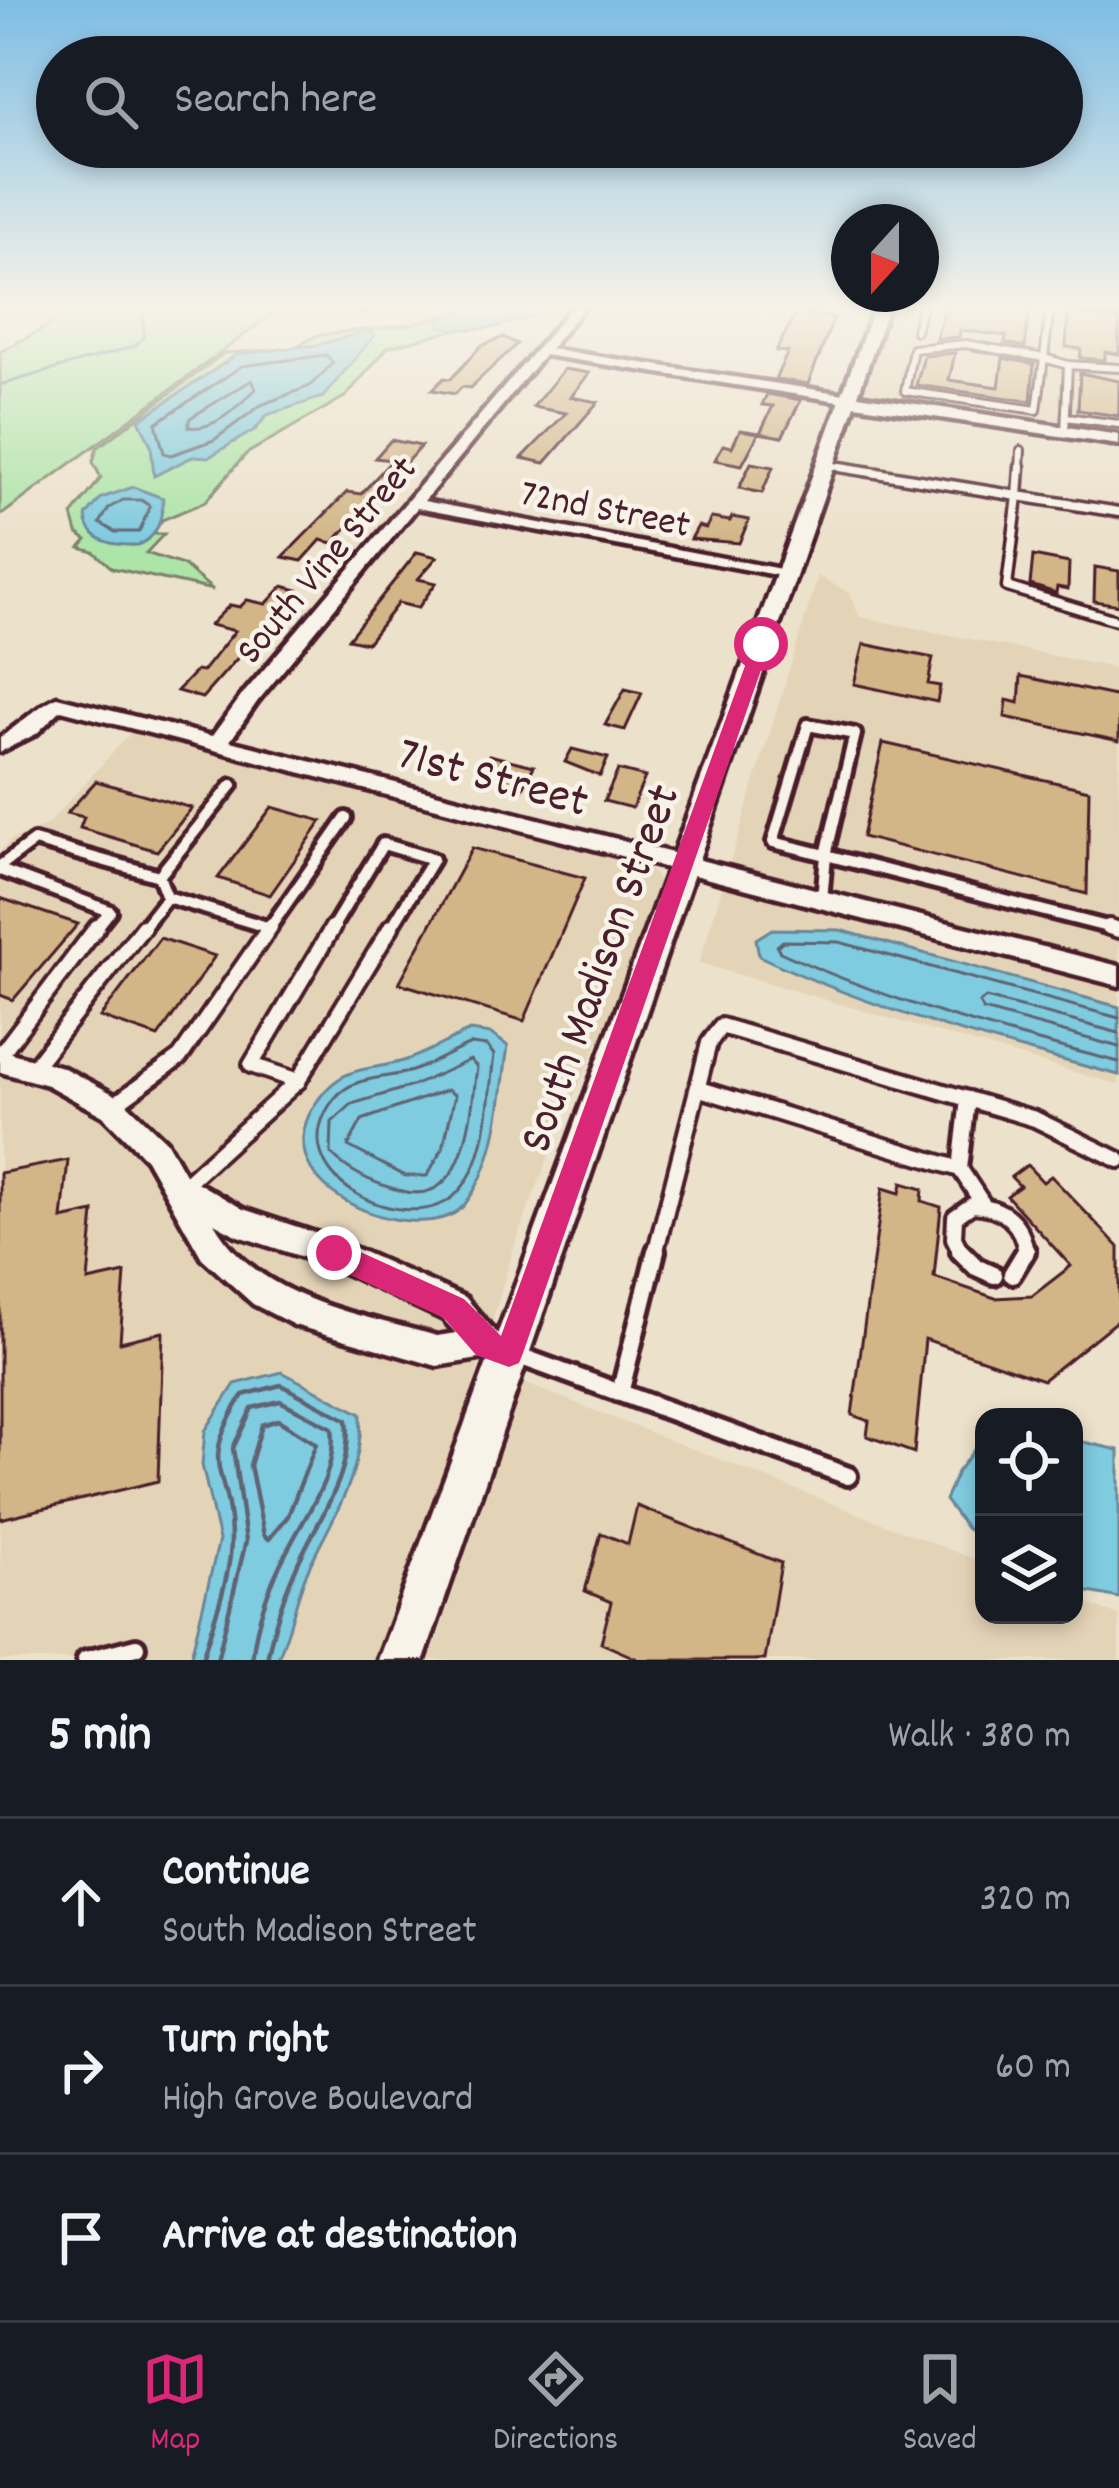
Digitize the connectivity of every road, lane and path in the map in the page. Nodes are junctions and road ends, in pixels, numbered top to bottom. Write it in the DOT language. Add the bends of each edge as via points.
graph roads {
  1 [pos="513,384"];
  2 [pos="762,384"];
  3 [pos="855,384"];
  4 [pos="906,384"];
  5 [pos="1040,384"];
  6 [pos="1067,384"];
  7 [pos="851,398"];
  8 [pos="1066,424"];
  9 [pos="1119,424"];
  10 [pos="1119,440"];
  11 [pos="1021,450"];
  12 [pos="826,465"];
  13 [pos="1018,496"];
  14 [pos="413,503"];
  15 [pos="1119,512"];
  16 [pos="786,575"];
  17 [pos="1119,621"];
  18 [pos="217,744"];
  19 [pos="0,745"];
  20 [pos="232,784"];
  21 [pos="346,818"];
  22 [pos="827,855"];
  23 [pos="684,865"];
  24 [pos="0,868"];
  25 [pos="159,876"];
  26 [pos="167,897"];
  27 [pos="822,900"];
  28 [pos="269,928"];
  29 [pos="1119,930"];
  30 [pos="1119,976"];
  31 [pos="0,1058"];
  32 [pos="32,1069"];
  33 [pos="298,1081"];
  34 [pos="700,1090"];
  35 [pos="968,1100"];
  36 [pos="112,1107"];
  37 [pos="1119,1160"];
  38 [pos="959,1168"];
  39 [pos="181,1187"];
  40 [pos="983,1204"];
  41 [pos="1012,1274"];
  42 [pos="994,1275"];
  43 [pos="498,1349"];
  44 [pos="620,1393"];
  45 [pos="848,1476"];
  46 [pos="136,1647"];
  47 [pos="86,1660"];
  48 [pos="401,1660"];
  1 -- 14 [label="street, South Vine Street"];
  2 -- 7 [label="street"];
  3 -- 7 [label="street, South Madison Street"];
  4 -- 5 [label="lane" via="905,391 1037,410"];
  6 -- 8 [label="lane"];
  7 -- 8 [label="street"];
  7 -- 12 [label="street, South Madison Street"];
  8 -- 9 [label="lane"];
  8 -- 10 [label="street"];
  11 -- 13 [label="lane"];
  12 -- 13 [label="lane"];
  12 -- 16 [label="street, South Madison Street"];
  13 -- 15 [label="lane"];
  13 -- 17 [label="lane" via="1007,586"];
  14 -- 16 [label="street, 72nd Street"];
  14 -- 18 [label="street, South Vine Street"];
  16 -- 23 [label="street, South Madison Street"];
  18 -- 19 [label="street, 71st Street" via="57,703"];
  18 -- 23 [label="street, 71st Street"];
  20 -- 25 [label="lane"];
  21 -- 28 [label="lane"];
  22 -- 22 [label="lane" via="773,842 808,725 856,734"];
  22 -- 27 [label="lane"];
  22 -- 29 [label="lane"];
  23 -- 27 [label="street, 71st Street"];
  23 -- 43 [label="street, South Madison Street"];
  24 -- 25 [label="lane" via="34,841"];
  24 -- 31 [label="lane" via="110,911"];
  25 -- 26 [label="lane"];
  26 -- 28 [label="lane"];
  26 -- 32 [label="lane"];
  27 -- 30 [label="street, 71st Street"];
  28 -- 36 [label="lane" via="180,1057"];
  31 -- 32 [label="street"];
  32 -- 36 [label="street"];
  33 -- 33 [label="lane" via="372,960 434,859 383,844 250,1065"];
  33 -- 39 [label="lane"];
  34 -- 35 [label="lane" via="709,1043 721,1026"];
  34 -- 38 [label="lane"];
  34 -- 44 [label="lane"];
  35 -- 37 [label="lane" via="1036,1119"];
  35 -- 38 [label="lane"];
  36 -- 39 [label="street"];
  38 -- 40 [label="lane"];
  39 -- 43 [label="street" via="236,1221 334,1253 454,1308"];
  39 -- 43 [label="street" via="212,1248 294,1310 436,1351"];
  40 -- 41 [label="lane" via="1006,1213 1022,1233 1026,1255"];
  40 -- 42 [label="lane" via="962,1209 952,1228 969,1263"];
  43 -- 44 [label="lane"];
  43 -- 48 [label="street, South Madison Street"];
  44 -- 45 [label="lane"];
  46 -- 47 [label="lane"];
}
